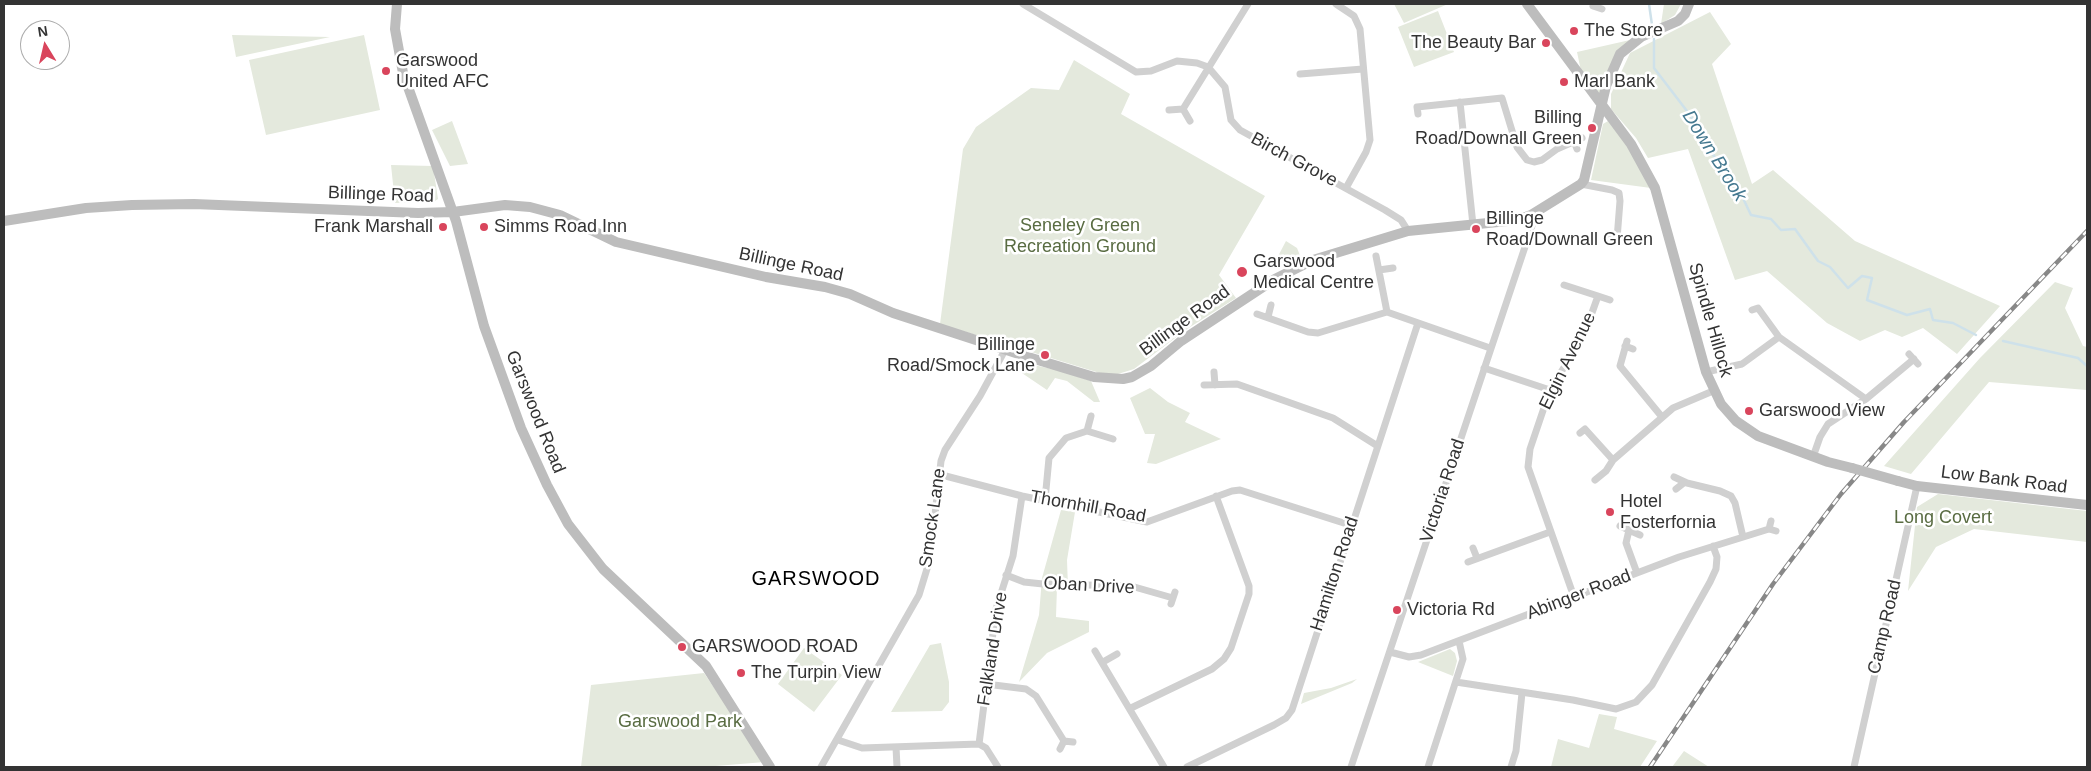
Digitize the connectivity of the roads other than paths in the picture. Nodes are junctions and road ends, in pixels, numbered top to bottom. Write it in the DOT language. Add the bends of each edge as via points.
graph roads {
  1 [pos="397,4"];
  2 [pos="1023,4"];
  3 [pos="1248,4"];
  4 [pos="1336,4"];
  5 [pos="1527,4"];
  6 [pos="1689,4"];
  7 [pos="1593,6"];
  8 [pos="1602,9"];
  9 [pos="1208,66"];
  10 [pos="1364,69"];
  11 [pos="1300,74"];
  12 [pos="1460,102"];
  13 [pos="1600,106"];
  14 [pos="1183,108"];
  15 [pos="1169,110"];
  16 [pos="1418,114"];
  17 [pos="1190,121"];
  18 [pos="1582,138"];
  19 [pos="1574,141"];
  20 [pos="1577,149"];
  21 [pos="1581,184"];
  22 [pos="1346,188"];
  23 [pos="453,212"];
  24 [pos="1531,215"];
  25 [pos="4,220"];
  26 [pos="1474,225"];
  27 [pos="1408,231"];
  28 [pos="1608,238"];
  29 [pos="1617,239"];
  30 [pos="1625,241"];
  31 [pos="1376,256"];
  32 [pos="1393,268"];
  33 [pos="1379,270"];
  34 [pos="1564,285"];
  35 [pos="1598,296"];
  36 [pos="1610,300"];
  37 [pos="1271,305"];
  38 [pos="1752,310"];
  39 [pos="1387,312"];
  40 [pos="1257,314"];
  41 [pos="1268,318"];
  42 [pos="1418,323"];
  43 [pos="1779,336"];
  44 [pos="1490,348"];
  45 [pos="1633,349"];
  46 [pos="1005,350"];
  47 [pos="1914,359"];
  48 [pos="1484,368"];
  49 [pos="1214,372"];
  50 [pos="1706,372"];
  51 [pos="1204,385"];
  52 [pos="1215,385"];
  53 [pos="1550,390"];
  54 [pos="1714,391"];
  55 [pos="1866,399"];
  56 [pos="1091,416"];
  57 [pos="1662,417"];
  58 [pos="1582,429"];
  59 [pos="1087,431"];
  60 [pos="1113,439"];
  61 [pos="1376,445"];
  62 [pos="1813,457"];
  63 [pos="1613,460"];
  64 [pos="938,474"];
  65 [pos="1674,477"];
  66 [pos="1595,480"];
  67 [pos="1685,482"];
  68 [pos="1917,486"];
  69 [pos="1676,489"];
  70 [pos="1022,496"];
  71 [pos="1216,496"];
  72 [pos="1045,500"];
  73 [pos="2087,505"];
  74 [pos="1771,521"];
  75 [pos="1350,525"];
  76 [pos="1620,526"];
  77 [pos="1629,530"];
  78 [pos="1550,532"];
  79 [pos="1640,534"];
  80 [pos="1743,537"];
  81 [pos="1713,546"];
  82 [pos="1473,548"];
  83 [pos="1477,558"];
  84 [pos="1468,562"];
  85 [pos="1637,573"];
  86 [pos="1006,575"];
  87 [pos="1574,597"];
  88 [pos="1173,598"];
  89 [pos="1459,641"];
  90 [pos="1096,651"];
  91 [pos="1390,652"];
  92 [pos="1117,654"];
  93 [pos="1103,662"];
  94 [pos="1456,682"];
  95 [pos="986,684"];
  96 [pos="1522,692"];
  97 [pos="1131,708"];
  98 [pos="838,740"];
  99 [pos="1064,742"];
  100 [pos="1072,742"];
  101 [pos="979,744"];
  102 [pos="896,747"];
  103 [pos="1060,750"];
  104 [pos="1196,765"];
  105 [pos="770,767"];
  106 [pos="822,767"];
  107 [pos="897,767"];
  108 [pos="998,767"];
  109 [pos="1164,767"];
  110 [pos="1187,767"];
  111 [pos="1351,767"];
  112 [pos="1428,767"];
  113 [pos="1511,767"];
  114 [pos="1854,767"];
  1 -- 23 [label="main road, Garswood Road" via="395,29 403,72"];
  2 -- 9 [label="street" via="1136,72 1151,71 1176,61"];
  3 -- 9 [label="street"];
  4 -- 10 [label="street" via="1354,16 1360,29"];
  5 -- 13 [label="main road, Spindle Hillock"];
  6 -- 13 [label="main road" via="1678,21 1641,37 1620,54"];
  7 -- 8 [label="street"];
  9 -- 14 [label="street"];
  9 -- 22 [label="street, Birch Grove" via="1226,87 1231,120 1240,130"];
  10 -- 11 [label="street"];
  10 -- 22 [label="street" via="1370,140"];
  12 -- 16 [label="street" via="1417,108"];
  12 -- 19 [label="street" via="1502,98 1517,147 1527,160 1542,160"];
  12 -- 26 [label="street"];
  13 -- 21 [label="main road"];
  13 -- 50 [label="main road, Spindle Hillock" via="1635,151 1655,188"];
  14 -- 15 [label="street"];
  14 -- 17 [label="street"];
  18 -- 19 [label="street"];
  19 -- 20 [label="street"];
  21 -- 24 [label="main road, Billinge Road"];
  21 -- 29 [label="street" via="1619,193"];
  22 -- 27 [label="street, Birch Grove" via="1401,220"];
  23 -- 25 [label="main road, Billinge Road" via="418,214 194,204 132,205"];
  23 -- 46 [label="main road, Billinge Road" via="504,205 546,210 616,242 766,277 825,287"];
  23 -- 105 [label="main road, Garswood Road" via="484,326 521,428 568,524 608,574 706,666"];
  24 -- 26 [label="main road, Billinge Road" via="1518,220"];
  24 -- 44 [label="street, Victoria Road" via="1532,226"];
  26 -- 27 [label="main road, Billinge Road"];
  27 -- 46 [label="main road, Billinge Road" via="1325,256 1274,279 1132,377 1094,377"];
  28 -- 29 [label="street"];
  29 -- 30 [label="street"];
  31 -- 33 [label="street"];
  32 -- 33 [label="street"];
  33 -- 39 [label="street"];
  34 -- 35 [label="street, Elgin Avenue"];
  35 -- 36 [label="street, Elgin Avenue"];
  35 -- 53 [label="street, Elgin Avenue" via="1584,335"];
  37 -- 41 [label="street"];
  38 -- 43 [label="street" via="1758,308"];
  39 -- 41 [label="street" via="1318,333"];
  39 -- 42 [label="street"];
  40 -- 41 [label="street"];
  42 -- 44 [label="street"];
  42 -- 61 [label="street, Hamilton Road"];
  43 -- 50 [label="street" via="1742,364"];
  43 -- 55 [label="street"];
  44 -- 48 [label="street, Victoria Road"];
  45 -- 57 [label="street" via="1626,344 1620,366"];
  46 -- 64 [label="street, Smock Lane" via="945,450"];
  47 -- 55 [label="street"];
  48 -- 53 [label="street"];
  48 -- 91 [label="street, Victoria Road"];
  49 -- 52 [label="street"];
  50 -- 54 [label="main road, Spindle Hillock"];
  51 -- 52 [label="street"];
  52 -- 61 [label="street" via="1237,384 1333,418"];
  53 -- 78 [label="street, Elgin Avenue" via="1530,449 1528,467"];
  54 -- 57 [label="street" via="1685,402"];
  54 -- 62 [label="main road, Spindle Hillock" via="1729,414 1746,429"];
  55 -- 62 [label="street" via="1828,424"];
  56 -- 59 [label="street"];
  57 -- 63 [label="street"];
  58 -- 63 [label="street"];
  59 -- 60 [label="street"];
  59 -- 72 [label="street" via="1066,438 1049,458"];
  61 -- 75 [label="street, Hamilton Road"];
  62 -- 68 [label="main road, Spindle Hillock, bridge"];
  63 -- 66 [label="street"];
  64 -- 70 [label="street, Thornhill Road"];
  64 -- 98 [label="street, Smock Lane" via="930,559 919,595"];
  65 -- 67 [label="street"];
  67 -- 69 [label="street"];
  67 -- 80 [label="street" via="1730,496 1735,503"];
  68 -- 73 [label="main road, Low Bank Road"];
  68 -- 114 [label="street, Camp Road"];
  70 -- 72 [label="street, Thornhill Road"];
  70 -- 86 [label="street, Falkland Drive" via="1013,556"];
  71 -- 72 [label="street, Thornhill Road" via="1147,522"];
  71 -- 75 [label="street, Thornhill Road" via="1240,490"];
  71 -- 97 [label="street" via="1249,586 1231,648 1212,669"];
  74 -- 80 [label="street, Abinger Road" via="1772,530"];
  75 -- 104 [label="street, Hamilton Road" via="1292,710 1274,726"];
  76 -- 77 [label="street"];
  77 -- 79 [label="street"];
  77 -- 85 [label="street" via="1626,543"];
  78 -- 83 [label="street"];
  78 -- 87 [label="street, Elgin Avenue"];
  80 -- 81 [label="street, Abinger Road"];
  81 -- 85 [label="street, Abinger Road"];
  81 -- 96 [label="street" via="1717,557 1716,569 1710,582 1652,686 1636,702 1616,709"];
  82 -- 83 [label="street"];
  83 -- 84 [label="street"];
  85 -- 87 [label="street, Abinger Road"];
  86 -- 88 [label="street, Oban Drive" via="1024,582 1043,584 1131,586"];
  86 -- 95 [label="street, Falkland Drive" via="996,608"];
  87 -- 89 [label="street, Abinger Road"];
  89 -- 91 [label="street, Abinger Road" via="1412,657"];
  89 -- 94 [label="street" via="1463,659"];
  90 -- 93 [label="street"];
  91 -- 111 [label="street, Victoria Road"];
  92 -- 93 [label="street"];
  93 -- 97 [label="street"];
  94 -- 96 [label="street"];
  94 -- 112 [label="street"];
  95 -- 99 [label="street" via="1031,692"];
  95 -- 101 [label="street, Falkland Drive"];
  96 -- 113 [label="street" via="1516,751"];
  97 -- 109 [label="street"];
  98 -- 102 [label="street" via="862,748"];
  98 -- 106 [label="street, Smock Lane"];
  99 -- 100 [label="street"];
  99 -- 103 [label="street"];
  101 -- 102 [label="street"];
  101 -- 108 [label="street" via="986,748"];
  102 -- 107 [label="street"];
  104 -- 110 [label="street, Hamilton Road"];
}
